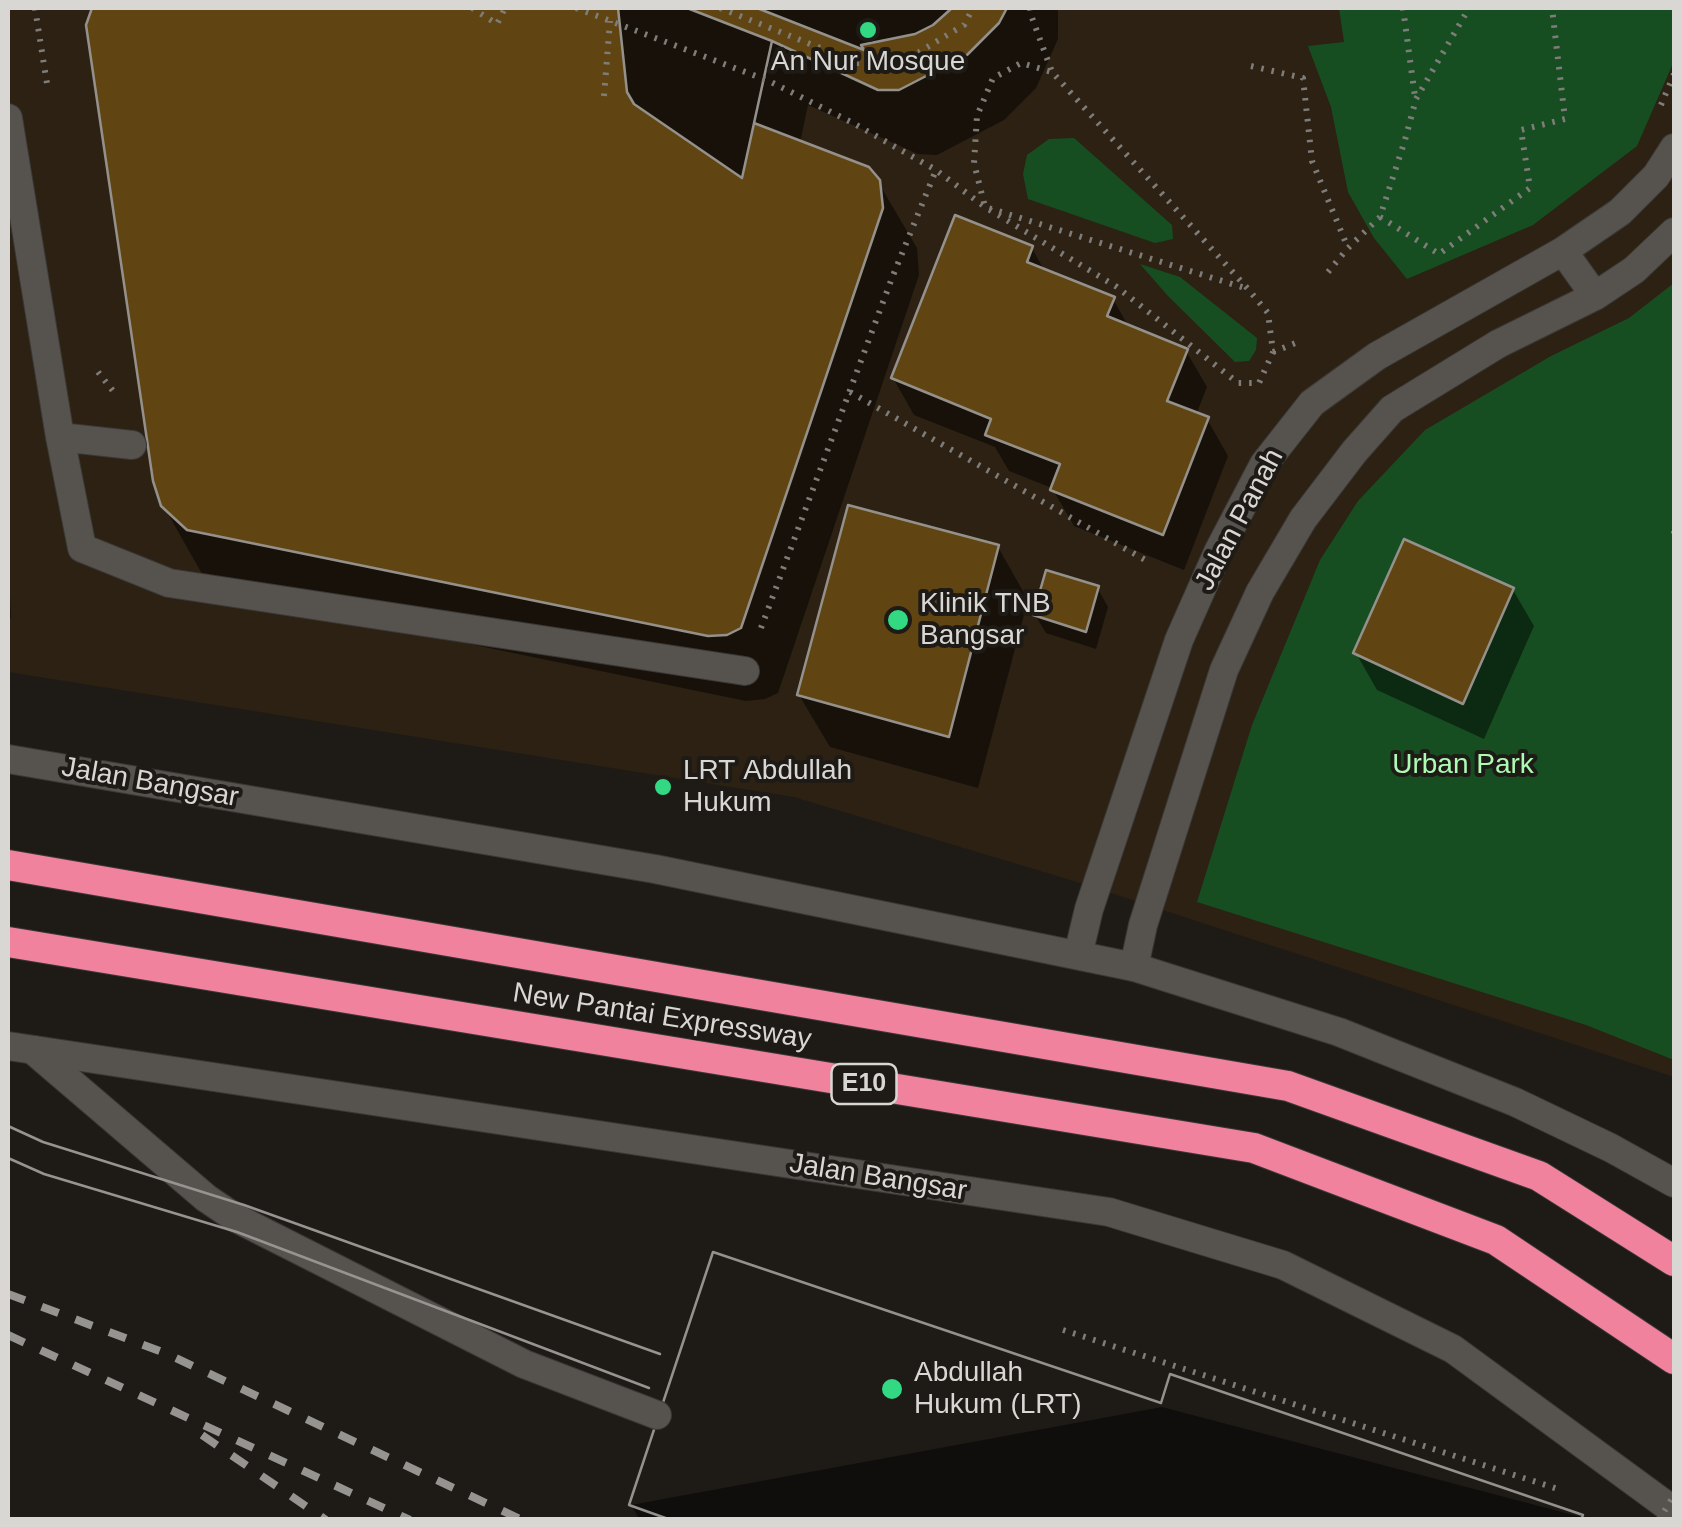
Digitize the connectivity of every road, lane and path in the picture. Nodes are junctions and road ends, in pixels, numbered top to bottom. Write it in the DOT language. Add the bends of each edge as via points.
graph roads {
  1 [pos="472,8"];
  2 [pos="505,8"];
  3 [pos="576,8"];
  4 [pos="720,8"];
  5 [pos="973,8"];
  6 [pos="1030,8"];
  7 [pos="1403,8"];
  8 [pos="1470,8"];
  9 [pos="1552,8"];
  10 [pos="610,21"];
  11 [pos="1251,66"];
  12 [pos="1052,72"];
  13 [pos="604,96"];
  14 [pos="1416,99"];
  15 [pos="8,118"];
  16 [pos="1674,148"];
  17 [pos="936,170"];
  18 [pos="985,206"];
  19 [pos="1380,217"];
  20 [pos="1673,234"];
  21 [pos="1348,248"];
  22 [pos="1563,252"];
  23 [pos="1328,272"];
  24 [pos="1248,289"];
  25 [pos="1595,296"];
  26 [pos="1298,342"];
  27 [pos="1273,352"];
  28 [pos="850,392"];
  29 [pos="60,437"];
  30 [pos="132,445"];
  31 [pos="1147,561"];
  32 [pos="745,672"];
  33 [pos="8,759"];
  34 [pos="8,865"];
  35 [pos="8,942"];
  36 [pos="1078,955"];
  37 [pos="1134,967"];
  38 [pos="20,1048"];
  39 [pos="1674,1183"];
  40 [pos="1674,1261"];
  41 [pos="1063,1330"];
  42 [pos="1674,1359"];
  43 [pos="657,1414"];
  44 [pos="1572,1494"];
  45 [pos="1674,1495"];
  46 [pos="1674,1512"];
  47 [pos="1659,1520"];
  1 -- 2 [label="path" via="497,24"];
  3 -- 10 [label="path"];
  4 -- 5 [label="path" via="858,63 920,52 964,25"];
  6 -- 12 [label="path"];
  7 -- 14 [label="path"];
  8 -- 14 [label="path"];
  9 -- 19 [label="path" via="1565,119 1520,130 1530,188 1439,254"];
  10 -- 13 [label="path"];
  10 -- 17 [label="path" via="769,81"];
  11 -- 21 [label="path" via="1304,78 1312,161"];
  12 -- 18 [label="path" via="1021,64 992,78 977,116 974,163"];
  12 -- 24 [label="path"];
  14 -- 19 [label="path"];
  15 -- 29 [label="main road"];
  16 -- 22 [label="main road, Jalan Panah" via="1620,212"];
  17 -- 18 [label="path"];
  17 -- 28 [label="path"];
  18 -- 24 [label="path"];
  18 -- 27 [label="path" via="1116,287 1238,383 1259,382"];
  19 -- 21 [label="path"];
  20 -- 25 [label="main road, Jalan Panah"];
  21 -- 23 [label="path"];
  22 -- 25 [label="main road"];
  22 -- 36 [label="main road, Jalan Panah" via="1377,356 1312,403 1264,464 1179,640"];
  24 -- 27 [label="path" via="1268,313"];
  25 -- 37 [label="main road, Jalan Panah" via="1498,344 1392,409 1303,518 1224,670"];
  26 -- 27 [label="path"];
  28 -- 31 [label="path"];
  28 -- 32 [label="path"];
  29 -- 30 [label="main road"];
  29 -- 32 [label="main road" via="82,548 169,583"];
  33 -- 36 [label="main road, Jalan Bangsar" via="655,868"];
  34 -- 40 [label="highway, New Pantai Expressway" via="1288,1086 1539,1176"];
  35 -- 42 [label="highway, New Pantai Expressway / E10" via="1254,1148 1496,1240"];
  36 -- 37 [label="main road, Jalan Bangsar"];
  37 -- 39 [label="main road, Jalan Bangsar" via="1339,1032 1498,1095"];
  38 -- 43 [label="main road" via="234,1217 524,1364"];
  38 -- 46 [label="main road, Jalan Bangsar" via="1108,1212 1283,1265 1453,1350"];
  41 -- 44 [label="path"];
  45 -- 47 [label="path, bridge"];
}
